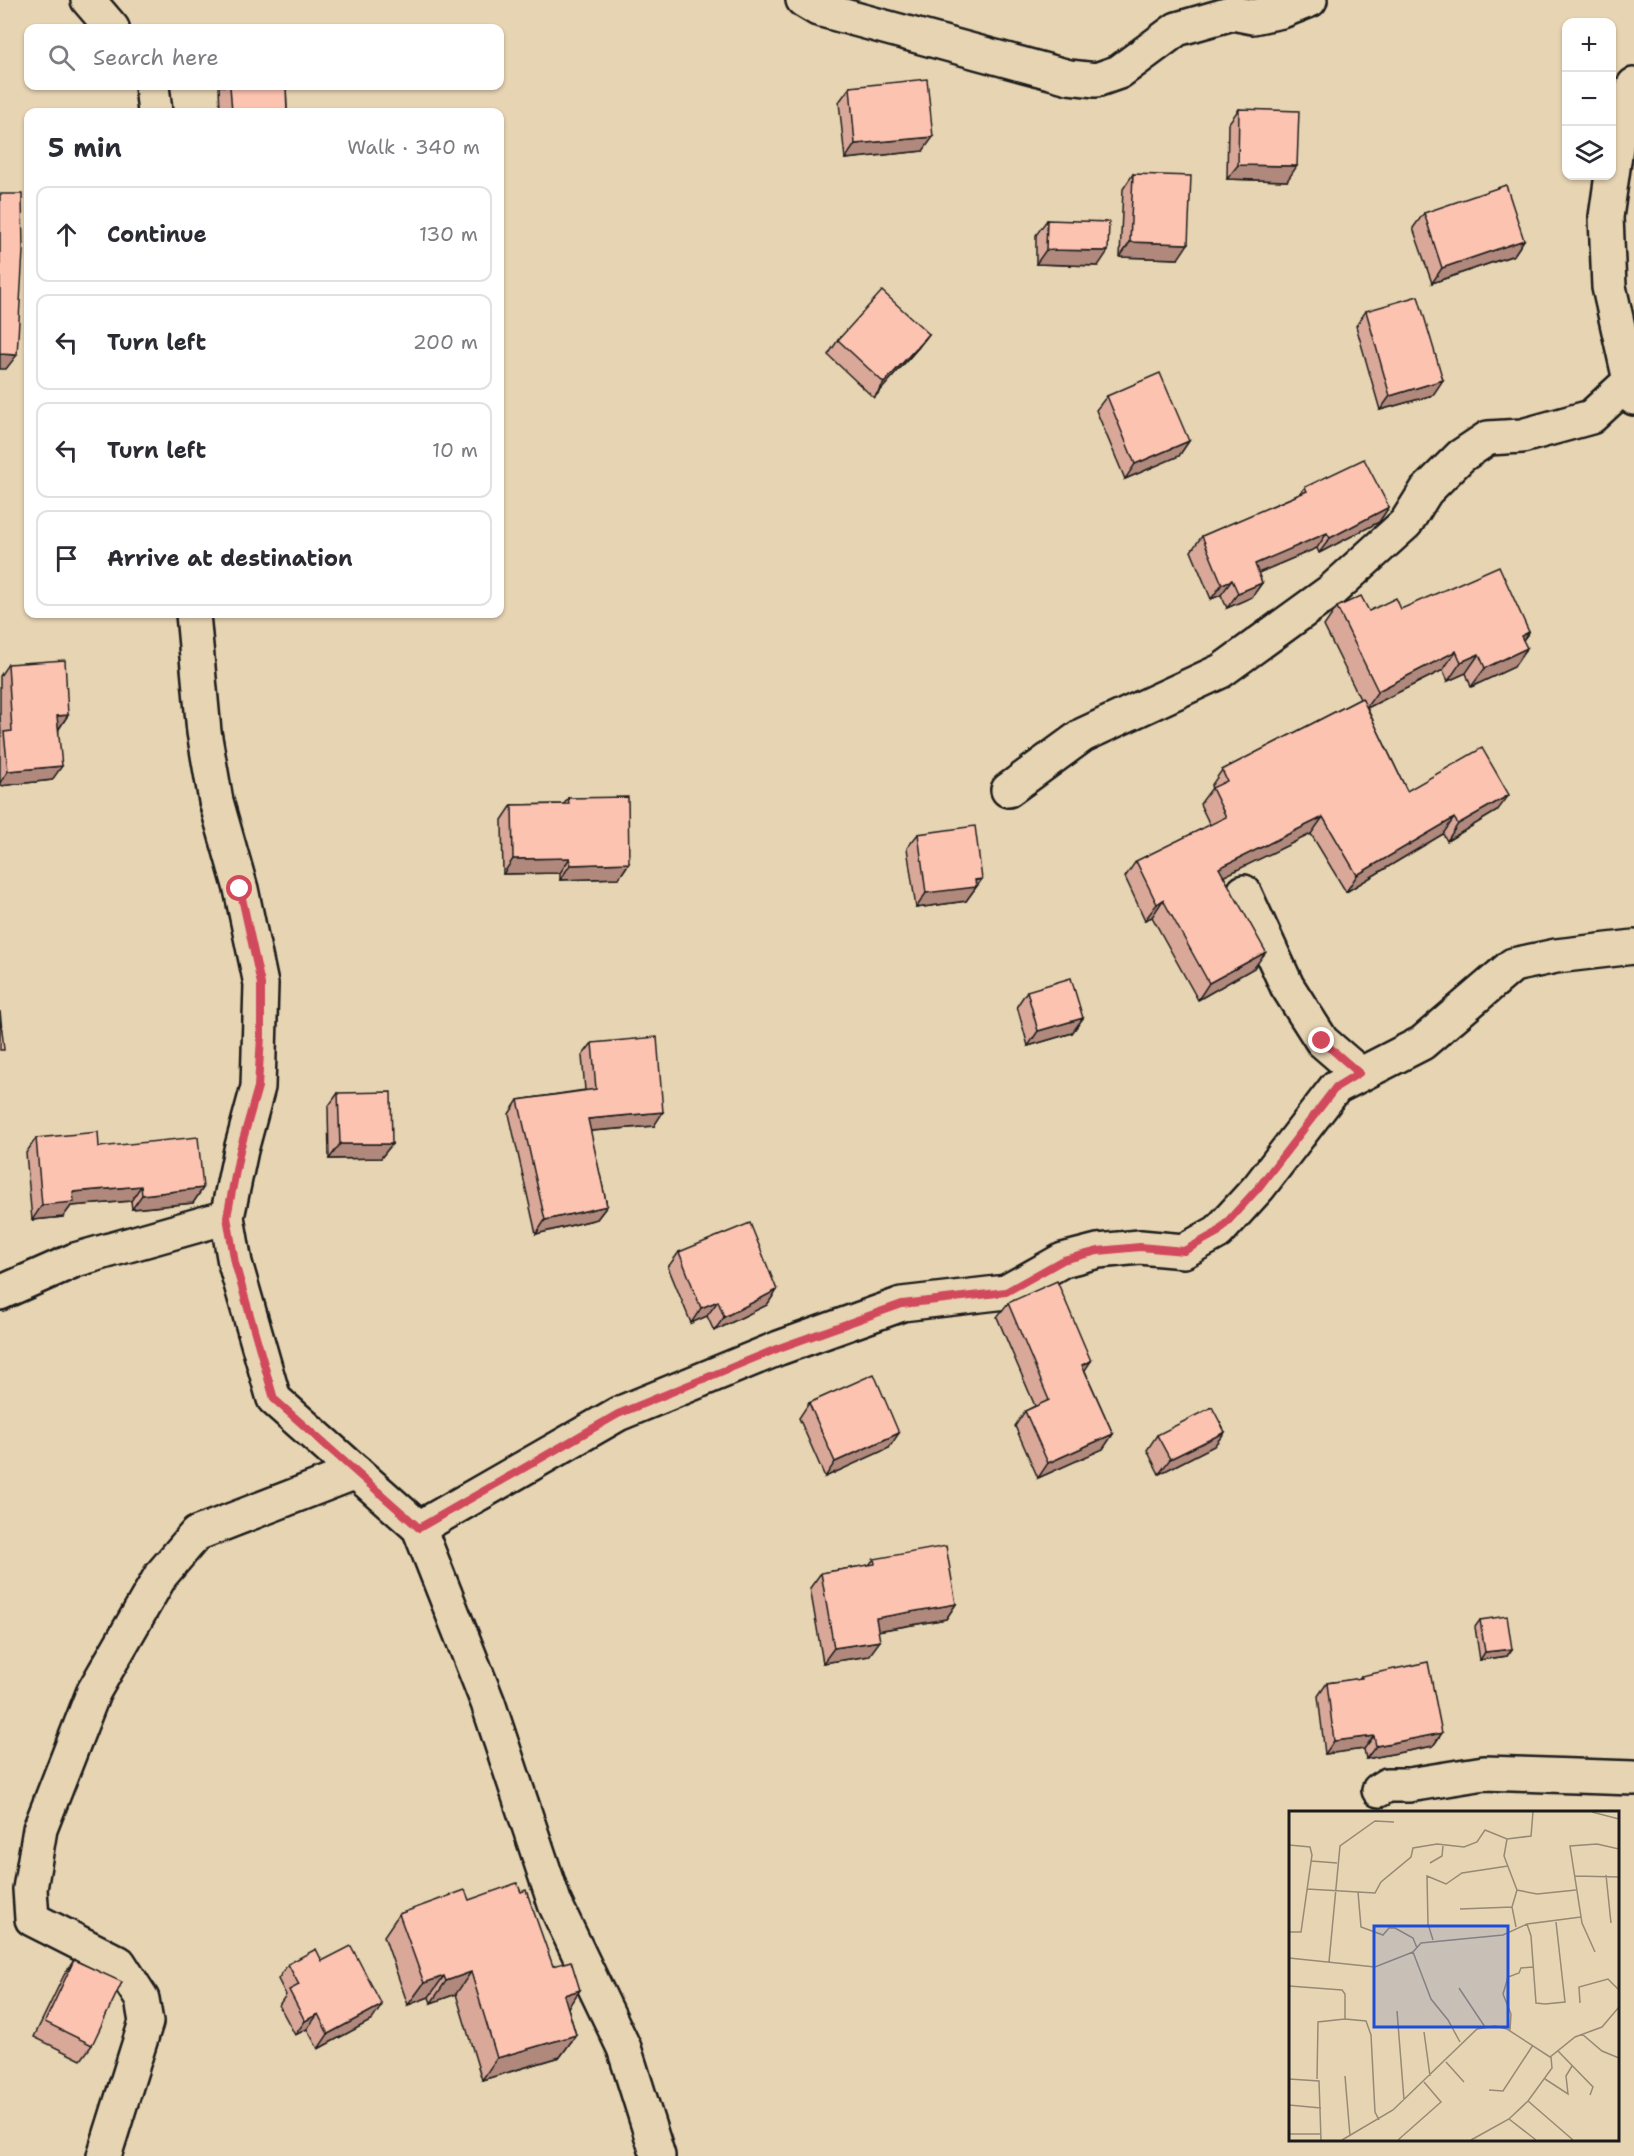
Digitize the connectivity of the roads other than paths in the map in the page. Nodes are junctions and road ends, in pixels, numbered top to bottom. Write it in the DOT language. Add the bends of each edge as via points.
graph roads {
  1 [pos="88,0"];
  2 [pos="802,0"];
  3 [pos="1310,0"];
  4 [pos="109,24"];
  5 [pos="1634,85"];
  6 [pos="152,90"];
  7 [pos="155,108"];
  8 [pos="1632,390"];
  9 [pos="193,618"];
  10 [pos="1008,790"];
  11 [pos="1244,892"];
  12 [pos="1634,947"];
  13 [pos="1359,1073"];
  14 [pos="227,1217"];
  15 [pos="0,1293"];
  16 [pos="356,1472"];
  17 [pos="419,1528"];
  18 [pos="1634,1778"];
  19 [pos="1379,1790"];
  20 [pos="104,2156"];
  21 [pos="658,2156"];
  1 -- 4 [label="street"];
  2 -- 3 [label="street" via="818,9 1069,78 1096,80 1119,72 1177,29 1233,13 1253,16 1282,11"];
  5 -- 8 [label="street" via="1618,133 1606,217 1609,287"];
  6 -- 7 [label="street"];
  8 -- 10 [label="street" via="1591,417 1522,436 1488,438 1461,456 1426,491 1406,523 1330,591 1221,671 1083,735"];
  9 -- 14 [label="street" via="216,801 261,984 258,1087"];
  11 -- 13 [label="street" via="1293,995 1322,1041"];
  12 -- 13 [label="street" via="1512,965 1422,1043"];
  13 -- 17 [label="street" via="1336,1087 1259,1187 1218,1232 1184,1251 1140,1247 1098,1251 1063,1260 1006,1292 902,1304 801,1340 618,1414"];
  14 -- 15 [label="street" via="75,1260"];
  14 -- 16 [label="street" via="235,1263 274,1399"];
  16 -- 17 [label="street"];
  16 -- 20 [label="street" via="196,1534 161,1575 94,1691 40,1829 30,1889 32,1919 119,1963 142,1999 146,2022"];
  17 -- 21 [label="street" via="488,1703 555,1904 624,2048"];
  18 -- 19 [label="street" via="1484,1773 1387,1785"];
}
